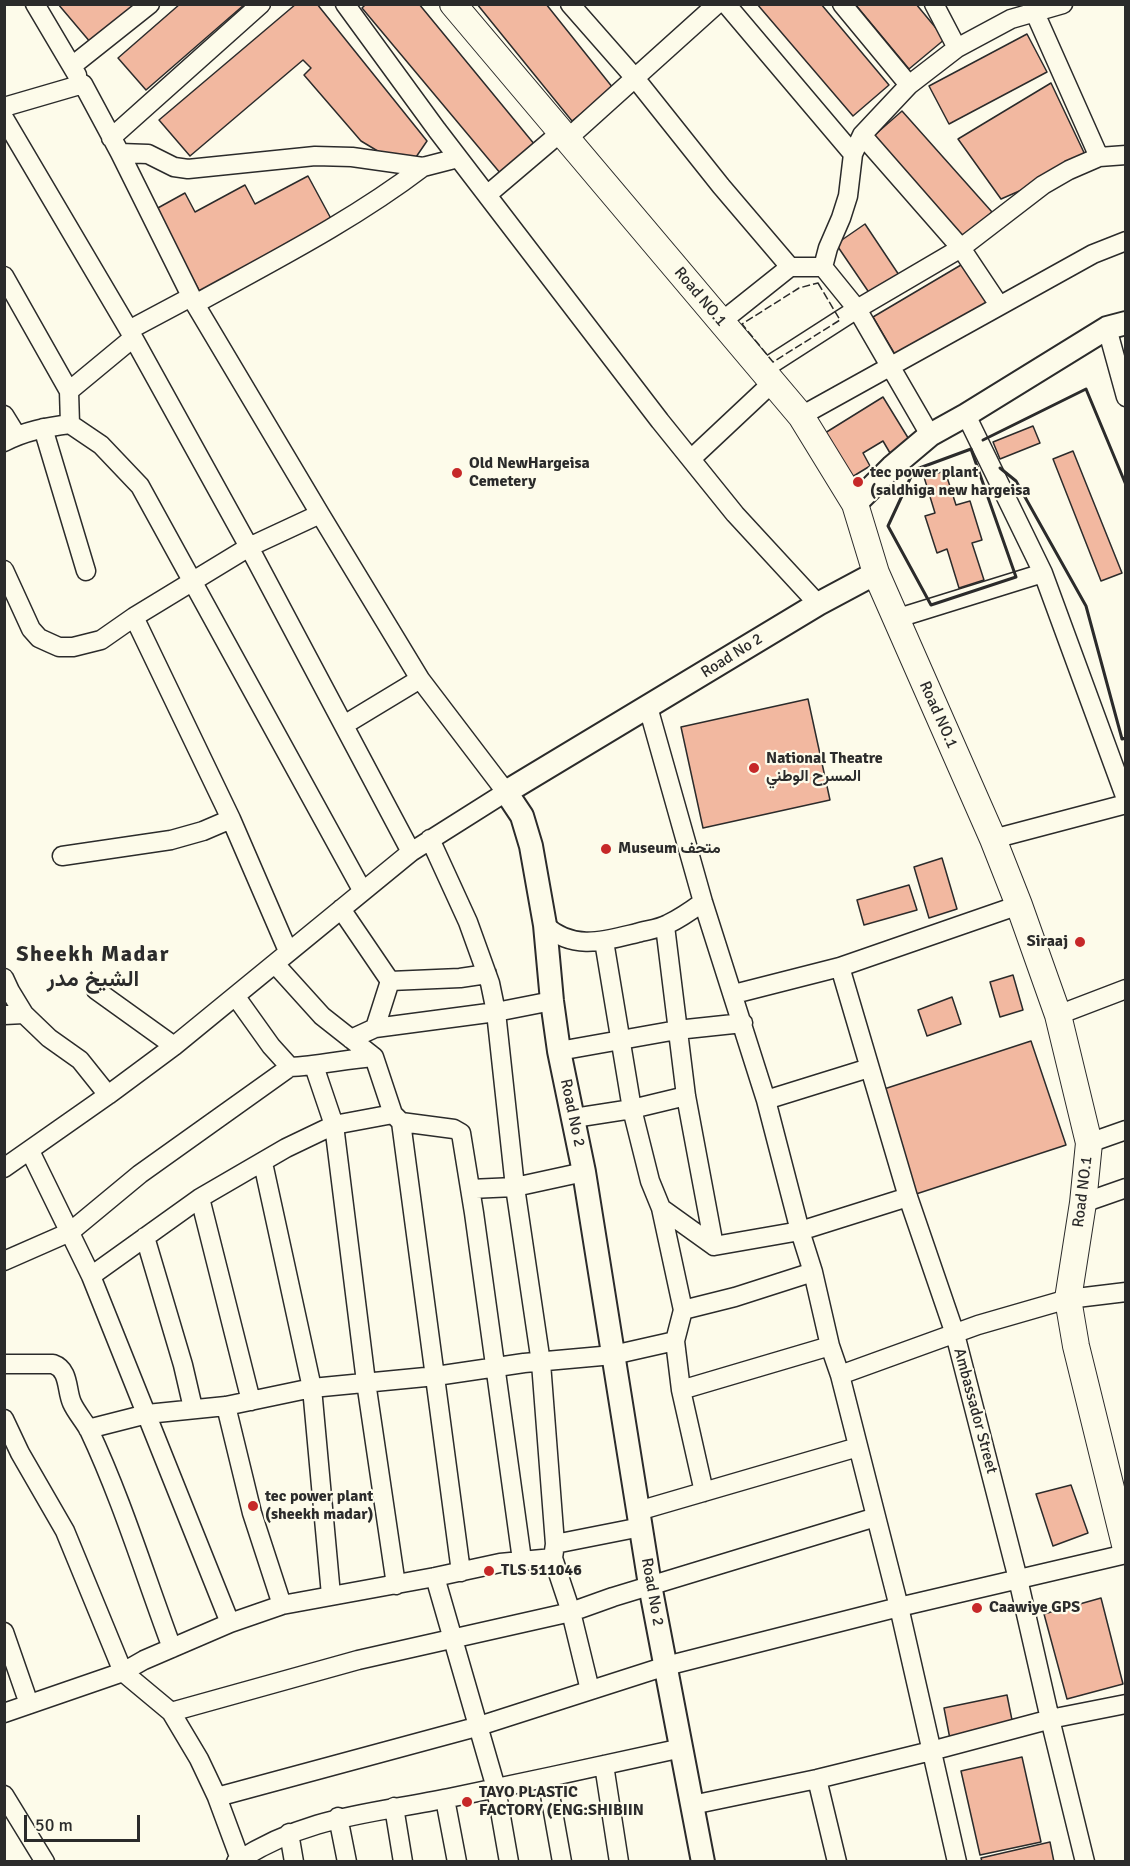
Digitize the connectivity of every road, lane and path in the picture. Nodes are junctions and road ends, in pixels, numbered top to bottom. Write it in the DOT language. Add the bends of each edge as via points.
graph roads {
  1 [pos="35,4"];
  2 [pos="150,4"];
  3 [pos="261,4"];
  4 [pos="453,4"];
  5 [pos="570,4"];
  6 [pos="717,4"];
  7 [pos="726,4"];
  8 [pos="842,4"];
  9 [pos="934,4"];
  10 [pos="1063,4"];
  11 [pos="346,5"];
  12 [pos="1008,12"];
  13 [pos="1035,13"];
  14 [pos="957,48"];
  15 [pos="72,66"];
  16 [pos="635,78"];
  17 [pos="82,84"];
  18 [pos="909,85"];
  19 [pos="4,107"];
  20 [pos="4,118"];
  21 [pos="862,135"];
  22 [pos="563,136"];
  23 [pos="116,145"];
  24 [pos="853,154"];
  25 [pos="1125,155"];
  26 [pos="1099,157"];
  27 [pos="458,158"];
  28 [pos="423,167"];
  29 [pos="487,195"];
  30 [pos="1125,241"];
  31 [pos="961,248"];
  32 [pos="790,267"];
  33 [pos="823,267"];
  34 [pos="4,276"];
  35 [pos="193,301"];
  36 [pos="999,305"];
  37 [pos="857,309"];
  38 [pos="721,322"];
  39 [pos="1116,326"];
  40 [pos="131,334"];
  41 [pos="890,366"];
  42 [pos="767,377"];
  43 [pos="69,391"];
  44 [pos="1125,397"];
  45 [pos="4,415"];
  46 [pos="966,415"];
  47 [pos="801,417"];
  48 [pos="70,424"];
  49 [pos="42,428"];
  50 [pos="930,435"];
  51 [pos="10,439"];
  52 [pos="691,459"];
  53 [pos="855,504"];
  54 [pos="320,514"];
  55 [pos="249,547"];
  56 [pos="4,570"];
  57 [pos="86,571"];
  58 [pos="876,573"];
  59 [pos="1043,573"];
  60 [pos="192,581"];
  61 [pos="818,604"];
  62 [pos="134,617"];
  63 [pos="895,620"];
  64 [pos="420,679"];
  65 [pos="648,707"];
  66 [pos="344,725"];
  67 [pos="1123,781"];
  68 [pos="506,792"];
  69 [pos="1125,802"];
  70 [pos="231,819"];
  71 [pos="430,839"];
  72 [pos="993,839"];
  73 [pos="411,852"];
  74 [pos="62,856"];
  75 [pos="362,890"];
  76 [pos="703,902"];
  77 [pos="1019,905"];
  78 [pos="341,909"];
  79 [pos="545,925"];
  80 [pos="665,926"];
  81 [pos="604,941"];
  82 [pos="282,958"];
  83 [pos="840,967"];
  84 [pos="487,974"];
  85 [pos="4,978"];
  86 [pos="390,981"];
  87 [pos="1125,989"];
  88 [pos="96,990"];
  89 [pos="734,994"];
  90 [pos="236,997"];
  91 [pos="552,1001"];
  92 [pos="496,1012"];
  93 [pos="24,1014"];
  94 [pos="4,1015"];
  95 [pos="1058,1015"];
  96 [pos="743,1023"];
  97 [pos="375,1028"];
  98 [pos="677,1030"];
  99 [pos="351,1039"];
  100 [pos="620,1040"];
  101 [pos="174,1046"];
  102 [pos="559,1051"];
  103 [pos="374,1057"];
  104 [pos="314,1066"];
  105 [pos="290,1067"];
  106 [pos="869,1068"];
  107 [pos="108,1095"];
  108 [pos="686,1096"];
  109 [pos="766,1100"];
  110 [pos="632,1109"];
  111 [pos="397,1118"];
  112 [pos="574,1118"];
  113 [pos="334,1125"];
  114 [pos="1125,1130"];
  115 [pos="1089,1143"];
  116 [pos="30,1151"];
  117 [pos="263,1163"];
  118 [pos="4,1168"];
  119 [pos="584,1172"];
  120 [pos="515,1187"];
  121 [pos="1125,1188"];
  122 [pos="470,1189"];
  123 [pos="908,1197"];
  124 [pos="200,1198"];
  125 [pos="1083,1203"];
  126 [pos="661,1208"];
  127 [pos="800,1231"];
  128 [pos="70,1232"];
  129 [pos="145,1237"];
  130 [pos="714,1246"];
  131 [pos="4,1261"];
  132 [pos="813,1272"];
  133 [pos="91,1276"];
  134 [pos="1125,1292"];
  135 [pos="1068,1299"];
  136 [pos="683,1310"];
  137 [pos="955,1334"];
  138 [pos="675,1341"];
  139 [pos="830,1346"];
  140 [pos="613,1355"];
  141 [pos="541,1363"];
  142 [pos="4,1364"];
  143 [pos="495,1367"];
  144 [pos="840,1375"];
  145 [pos="436,1376"];
  146 [pos="366,1382"];
  147 [pos="312,1388"];
  148 [pos="681,1390"];
  149 [pos="251,1401"];
  150 [pos="226,1406"];
  151 [pos="193,1408"];
  152 [pos="147,1414"];
  153 [pos="4,1419"];
  154 [pos="88,1429"];
  155 [pos="858,1447"];
  156 [pos="704,1492"];
  157 [pos="876,1517"];
  158 [pos="640,1519"];
  159 [pos="1125,1549"];
  160 [pos="554,1551"];
  161 [pos="1125,1554"];
  162 [pos="522,1560"];
  163 [pos="461,1572"];
  164 [pos="435,1577"];
  165 [pos="1018,1579"];
  166 [pos="396,1585"];
  167 [pos="650,1585"];
  168 [pos="331,1594"];
  169 [pos="282,1605"];
  170 [pos="899,1607"];
  171 [pos="571,1612"];
  172 [pos="230,1623"];
  173 [pos="4,1632"];
  174 [pos="452,1640"];
  175 [pos="172,1648"];
  176 [pos="666,1666"];
  177 [pos="123,1672"];
  178 [pos="590,1690"];
  179 [pos="29,1704"];
  180 [pos="1125,1704"];
  181 [pos="171,1712"];
  182 [pos="4,1713"];
  183 [pos="1050,1719"];
  184 [pos="476,1727"];
  185 [pos="682,1748"];
  186 [pos="931,1751"];
  187 [pos="604,1765"];
  188 [pos="547,1778"];
  189 [pos="817,1779"];
  190 [pos="496,1788"];
  191 [pos="4,1795"];
  192 [pos="217,1797"];
  193 [pos="445,1799"];
  194 [pos="692,1806"];
  195 [pos="394,1807"];
  196 [pos="338,1817"];
  197 [pos="289,1833"];
  198 [pos="238,1860"];
  199 [pos="45,1862"];
  200 [pos="294,1862"];
  201 [pos="347,1862"];
  202 [pos="403,1862"];
  203 [pos="458,1862"];
  204 [pos="509,1862"];
  205 [pos="562,1862"];
  206 [pos="620,1862"];
  207 [pos="703,1862"];
  208 [pos="837,1862"];
  209 [pos="957,1862"];
  210 [pos="1085,1862"];
  1 -- 15 [label="street"];
  2 -- 15 [label="street"];
  3 -- 23 [label="street"];
  4 -- 22 [label="highway, Road NO.1"];
  5 -- 16 [label="street"];
  6 -- 16 [label="street"];
  7 -- 24 [label="street"];
  8 -- 18 [label="street"];
  9 -- 14 [label="street"];
  10 -- 13 [label="street"];
  11 -- 27 [label="street"];
  12 -- 13 [label="street"];
  12 -- 14 [label="street"];
  13 -- 26 [label="street"];
  14 -- 18 [label="street"];
  15 -- 17 [label="street"];
  16 -- 22 [label="street"];
  16 -- 32 [label="street"];
  17 -- 19 [label="street"];
  17 -- 23 [label="street"];
  18 -- 21 [label="street"];
  20 -- 40 [label="street"];
  21 -- 24 [label="street"];
  21 -- 31 [label="street"];
  22 -- 29 [label="street"];
  22 -- 38 [label="highway, Road NO.1"];
  23 -- 28 [label="street" via="188,170 315,156"];
  23 -- 35 [label="street"];
  24 -- 33 [label="street" via="848,196"];
  25 -- 26 [label="street"];
  26 -- 31 [label="street" via="1043,185"];
  27 -- 28 [label="street"];
  27 -- 29 [label="street"];
  28 -- 35 [label="street" via="335,227"];
  29 -- 52 [label="street"];
  30 -- 36 [label="street"];
  31 -- 36 [label="street"];
  31 -- 37 [label="street"];
  32 -- 33 [label="street"];
  32 -- 38 [label="street"];
  33 -- 37 [label="street"];
  34 -- 43 [label="street"];
  35 -- 40 [label="street"];
  35 -- 54 [label="street"];
  36 -- 41 [label="street"];
  37 -- 41 [label="street"];
  37 -- 42 [label="street"];
  38 -- 42 [label="highway, Road NO.1"];
  39 -- 44 [label="street"];
  39 -- 46 [label="main road"];
  40 -- 43 [label="street"];
  40 -- 55 [label="street"];
  41 -- 47 [label="street"];
  41 -- 50 [label="street"];
  42 -- 47 [label="highway, Road NO.1"];
  42 -- 52 [label="street"];
  43 -- 48 [label="street"];
  45 -- 51 [label="street"];
  46 -- 50 [label="main road"];
  46 -- 59 [label="street"];
  47 -- 53 [label="highway, Road NO.1"];
  48 -- 49 [label="street"];
  48 -- 60 [label="street" via="101,445 140,486"];
  49 -- 51 [label="street"];
  49 -- 57 [label="street"];
  50 -- 53 [label="main road"];
  52 -- 61 [label="street" via="735,514"];
  53 -- 58 [label="highway, Road NO.1"];
  54 -- 55 [label="street"];
  54 -- 64 [label="street"];
  55 -- 60 [label="street"];
  55 -- 66 [label="street"];
  56 -- 62 [label="street" via="31,629 39,638 59,647 101,640"];
  58 -- 61 [label="main road, Road No 2"];
  58 -- 63 [label="highway, Road NO.1"];
  59 -- 63 [label="street"];
  59 -- 67 [label="street"];
  60 -- 62 [label="street"];
  60 -- 75 [label="street"];
  61 -- 65 [label="main road, Road No 2"];
  62 -- 70 [label="street"];
  63 -- 72 [label="highway, Road NO.1"];
  64 -- 66 [label="street"];
  64 -- 68 [label="street"];
  65 -- 68 [label="main road, Road No 2"];
  65 -- 76 [label="street"];
  66 -- 73 [label="street"];
  67 -- 69 [label="street"];
  68 -- 71 [label="street"];
  68 -- 79 [label="main road, Road No 2" via="522,816 531,846"];
  69 -- 72 [label="street"];
  70 -- 74 [label="street" via="171,840"];
  70 -- 82 [label="street"];
  71 -- 73 [label="street"];
  71 -- 84 [label="street"];
  72 -- 77 [label="highway, Road NO.1"];
  73 -- 75 [label="street"];
  75 -- 78 [label="street"];
  76 -- 80 [label="street"];
  76 -- 89 [label="street"];
  77 -- 83 [label="street"];
  77 -- 95 [label="highway, Road NO.1"];
  78 -- 82 [label="street"];
  78 -- 86 [label="street"];
  79 -- 81 [label="street" via="566,939"];
  79 -- 91 [label="main road, Road No 2"];
  80 -- 81 [label="street"];
  80 -- 98 [label="street"];
  81 -- 100 [label="street"];
  82 -- 90 [label="street"];
  82 -- 99 [label="street" via="322,1016"];
  83 -- 89 [label="street"];
  83 -- 106 [label="street, Ambassador Street"];
  84 -- 86 [label="street"];
  84 -- 92 [label="street"];
  85 -- 93 [label="street"];
  86 -- 97 [label="street"];
  87 -- 95 [label="street"];
  88 -- 101 [label="street"];
  89 -- 96 [label="street"];
  90 -- 101 [label="street"];
  90 -- 105 [label="street"];
  91 -- 92 [label="street"];
  91 -- 102 [label="main road, Road No 2"];
  92 -- 97 [label="street"];
  92 -- 120 [label="street"];
  93 -- 94 [label="street"];
  93 -- 107 [label="street" via="80,1060"];
  95 -- 115 [label="highway, Road NO.1"];
  96 -- 98 [label="street"];
  96 -- 109 [label="street"];
  97 -- 99 [label="street"];
  98 -- 100 [label="street"];
  98 -- 108 [label="street"];
  99 -- 103 [label="street"];
  100 -- 102 [label="street"];
  100 -- 110 [label="street"];
  101 -- 107 [label="street"];
  102 -- 112 [label="main road, Road No 2"];
  103 -- 104 [label="street"];
  103 -- 111 [label="street"];
  104 -- 105 [label="street"];
  104 -- 113 [label="street"];
  105 -- 128 [label="street" via="140,1174"];
  106 -- 109 [label="street"];
  106 -- 123 [label="street, Ambassador Street"];
  107 -- 116 [label="street"];
  108 -- 110 [label="street"];
  108 -- 130 [label="street"];
  109 -- 127 [label="street"];
  110 -- 112 [label="street"];
  110 -- 126 [label="street"];
  111 -- 113 [label="street"];
  111 -- 122 [label="street" via="458,1130"];
  111 -- 145 [label="street"];
  112 -- 119 [label="main road, Road No 2"];
  113 -- 117 [label="street"];
  113 -- 146 [label="street"];
  114 -- 115 [label="street"];
  115 -- 125 [label="highway, Road NO.1"];
  116 -- 118 [label="street"];
  116 -- 128 [label="street"];
  117 -- 124 [label="street"];
  117 -- 147 [label="street"];
  119 -- 120 [label="street"];
  119 -- 140 [label="main road, Road No 2"];
  120 -- 122 [label="street"];
  120 -- 141 [label="street"];
  121 -- 125 [label="street"];
  122 -- 143 [label="street"];
  123 -- 127 [label="street"];
  123 -- 137 [label="street, Ambassador Street"];
  124 -- 129 [label="street"];
  124 -- 149 [label="street"];
  125 -- 135 [label="highway, Road NO.1"];
  126 -- 130 [label="street"];
  126 -- 136 [label="street"];
  127 -- 130 [label="street"];
  127 -- 132 [label="street"];
  128 -- 131 [label="street"];
  128 -- 133 [label="street"];
  129 -- 133 [label="street"];
  129 -- 151 [label="street"];
  132 -- 136 [label="street"];
  132 -- 139 [label="street"];
  133 -- 152 [label="street"];
  134 -- 135 [label="street"];
  135 -- 137 [label="street"];
  135 -- 159 [label="highway, Road NO.1"];
  136 -- 138 [label="street"];
  137 -- 144 [label="street"];
  137 -- 165 [label="street, Ambassador Street"];
  138 -- 140 [label="street"];
  138 -- 148 [label="street"];
  139 -- 144 [label="street"];
  139 -- 148 [label="street"];
  140 -- 141 [label="street"];
  140 -- 158 [label="main road, Road No 2"];
  141 -- 143 [label="street"];
  141 -- 160 [label="street"];
  142 -- 154 [label="street" via="60,1367 72,1405"];
  143 -- 145 [label="street"];
  143 -- 162 [label="street"];
  144 -- 155 [label="street"];
  145 -- 146 [label="street"];
  145 -- 163 [label="street"];
  146 -- 147 [label="street"];
  146 -- 166 [label="street"];
  147 -- 149 [label="street"];
  147 -- 168 [label="street"];
  148 -- 156 [label="street"];
  149 -- 150 [label="street"];
  150 -- 151 [label="street"];
  150 -- 169 [label="street" via="252,1513"];
  151 -- 152 [label="street"];
  152 -- 154 [label="street"];
  152 -- 172 [label="street"];
  153 -- 177 [label="street" via="65,1531"];
  154 -- 175 [label="street"];
  155 -- 156 [label="street"];
  155 -- 157 [label="street"];
  156 -- 158 [label="street"];
  157 -- 167 [label="street"];
  157 -- 170 [label="street"];
  158 -- 160 [label="street"];
  158 -- 167 [label="main road, Road No 2"];
  160 -- 162 [label="street"];
  160 -- 171 [label="street"];
  161 -- 165 [label="street"];
  162 -- 163 [label="street"];
  163 -- 164 [label="street"];
  164 -- 166 [label="street"];
  164 -- 174 [label="street"];
  165 -- 170 [label="street"];
  165 -- 183 [label="street, Ambassador Street"];
  166 -- 168 [label="street"];
  167 -- 171 [label="street"];
  167 -- 176 [label="main road, Road No 2"];
  168 -- 169 [label="street"];
  169 -- 172 [label="street"];
  170 -- 176 [label="street"];
  170 -- 186 [label="street"];
  171 -- 174 [label="street"];
  171 -- 178 [label="street"];
  172 -- 175 [label="street"];
  173 -- 179 [label="street"];
  174 -- 181 [label="street" via="358,1660"];
  174 -- 184 [label="street"];
  175 -- 177 [label="street"];
  176 -- 178 [label="street"];
  176 -- 185 [label="main road, Road No 2"];
  177 -- 179 [label="street"];
  177 -- 181 [label="street"];
  178 -- 184 [label="street"];
  179 -- 182 [label="street"];
  180 -- 183 [label="street"];
  181 -- 192 [label="street"];
  183 -- 186 [label="street"];
  183 -- 210 [label="street, Ambassador Street"];
  184 -- 190 [label="street"];
  184 -- 192 [label="street"];
  185 -- 187 [label="street"];
  185 -- 194 [label="main road, Road No 2"];
  186 -- 189 [label="street"];
  186 -- 209 [label="street"];
  187 -- 188 [label="street"];
  187 -- 206 [label="street"];
  188 -- 190 [label="street"];
  188 -- 205 [label="street"];
  189 -- 194 [label="street"];
  189 -- 208 [label="street"];
  190 -- 193 [label="street"];
  190 -- 204 [label="street"];
  191 -- 199 [label="street"];
  192 -- 198 [label="street"];
  193 -- 195 [label="street"];
  193 -- 203 [label="street"];
  194 -- 207 [label="main road, Road No 2"];
  195 -- 196 [label="street"];
  195 -- 202 [label="street"];
  196 -- 197 [label="street"];
  196 -- 201 [label="street"];
  197 -- 198 [label="street"];
  197 -- 200 [label="street"];
}
